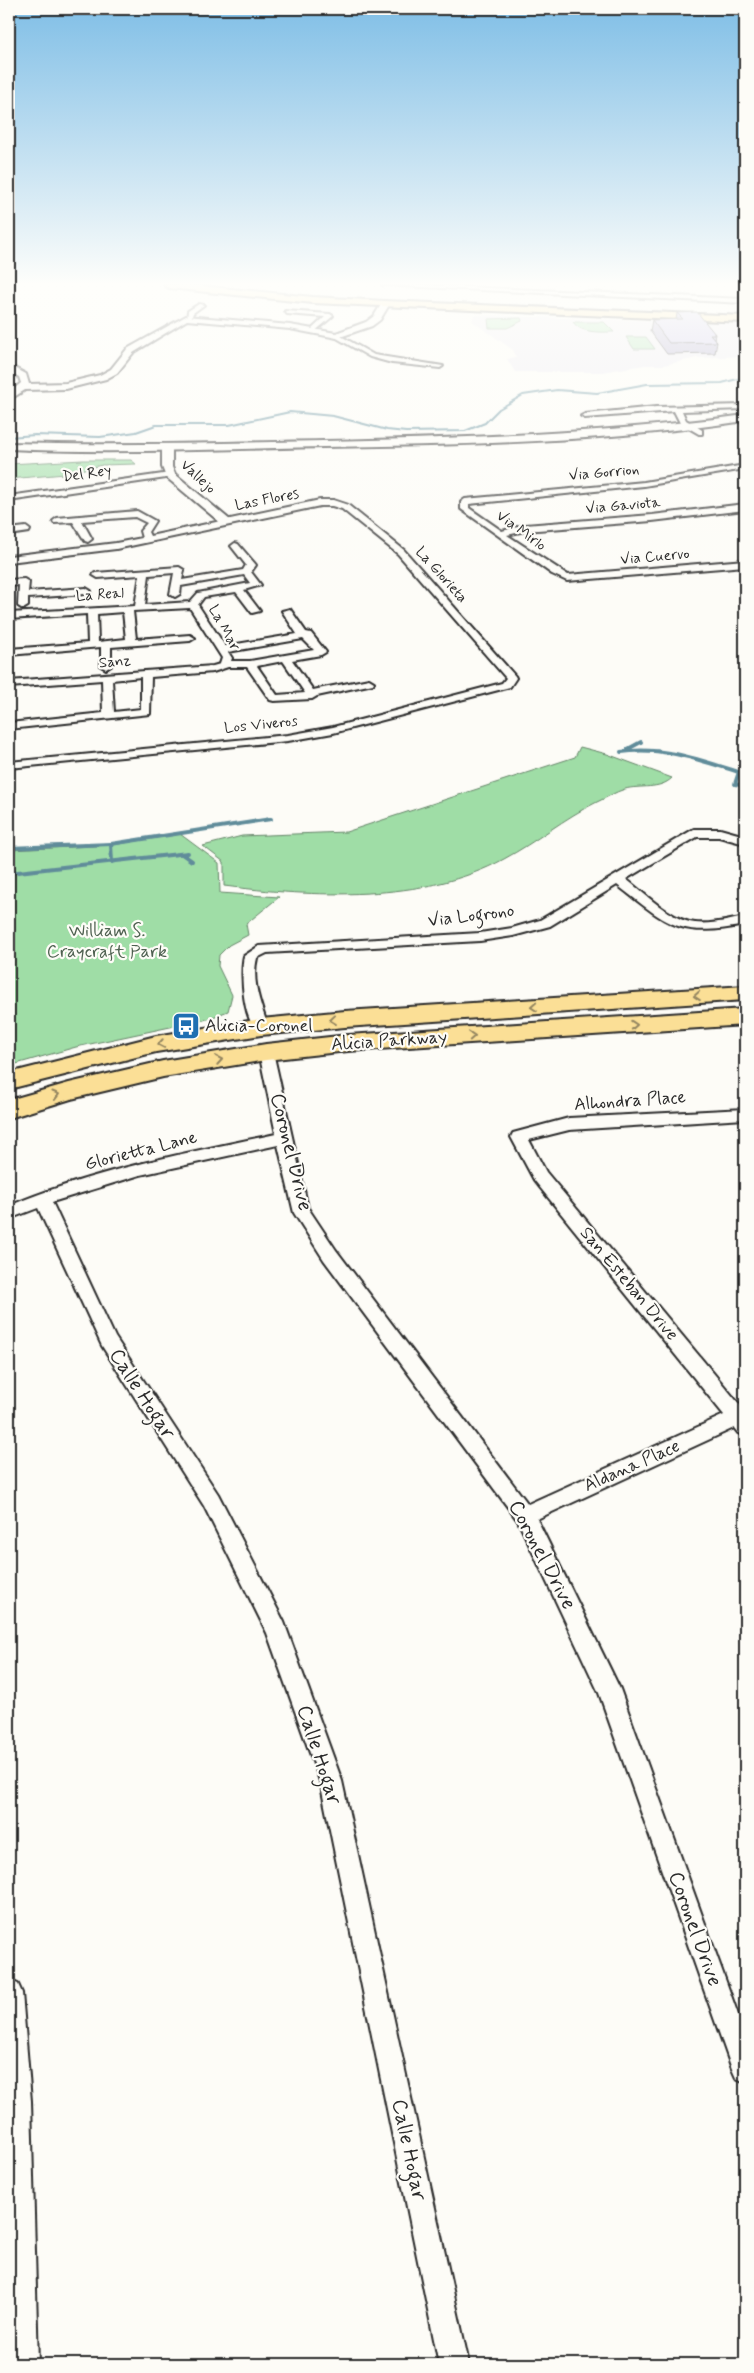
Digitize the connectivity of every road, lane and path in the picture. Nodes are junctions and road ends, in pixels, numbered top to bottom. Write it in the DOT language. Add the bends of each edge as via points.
graph roads {
  1 [pos="745,407"];
  2 [pos="676,409"];
  3 [pos="585,416"];
  4 [pos="745,418"];
  5 [pos="745,425"];
  6 [pos="695,429"];
  7 [pos="9,446"];
  8 [pos="167,450"];
  9 [pos="9,453"];
  10 [pos="745,467"];
  11 [pos="170,475"];
  12 [pos="9,499"];
  13 [pos="465,502"];
  14 [pos="333,503"];
  15 [pos="745,507"];
  16 [pos="76,519"];
  17 [pos="57,521"];
  18 [pos="226,522"];
  19 [pos="26,530"];
  20 [pos="9,532"];
  21 [pos="503,533"];
  22 [pos="88,539"];
  23 [pos="148,540"];
  24 [pos="235,546"];
  25 [pos="9,558"];
  26 [pos="745,563"];
  27 [pos="145,572"];
  28 [pos="246,572"];
  29 [pos="98,575"];
  30 [pos="567,578"];
  31 [pos="9,583"];
  32 [pos="177,584"];
  33 [pos="238,588"];
  34 [pos="86,591"];
  35 [pos="23,595"];
  36 [pos="174,605"];
  37 [pos="193,605"];
  38 [pos="140,607"];
  39 [pos="128,608"];
  40 [pos="92,610"];
  41 [pos="255,611"];
  42 [pos="286,611"];
  43 [pos="23,615"];
  44 [pos="9,616"];
  45 [pos="304,636"];
  46 [pos="190,638"];
  47 [pos="131,642"];
  48 [pos="106,644"];
  49 [pos="93,646"];
  50 [pos="222,650"];
  51 [pos="9,652"];
  52 [pos="286,658"];
  53 [pos="250,664"];
  54 [pos="225,665"];
  55 [pos="107,672"];
  56 [pos="146,674"];
  57 [pos="369,682"];
  58 [pos="510,682"];
  59 [pos="9,684"];
  60 [pos="311,694"];
  61 [pos="109,716"];
  62 [pos="9,726"];
  63 [pos="9,766"];
  64 [pos="745,840"];
  65 [pos="618,879"];
  66 [pos="745,920"];
  67 [pos="745,993"];
  68 [pos="745,1017"];
  69 [pos="261,1027"];
  70 [pos="266,1052"];
  71 [pos="9,1081"];
  72 [pos="9,1109"];
  73 [pos="745,1114"];
  74 [pos="519,1137"];
  75 [pos="286,1138"];
  76 [pos="42,1199"];
  77 [pos="9,1213"];
  78 [pos="742,1422"];
  79 [pos="525,1515"];
  80 [pos="9,1993"];
  81 [pos="745,2069"];
  82 [pos="13,2102"];
  83 [pos="23,2364"];
  84 [pos="454,2364"];
  1 -- 2 [label="street"];
  2 -- 3 [label="street"];
  2 -- 6 [label="street" via="683,421"];
  4 -- 6 [label="main road"];
  5 -- 6 [label="main road"];
  6 -- 8 [label="main road" via="603,442 504,448"];
  7 -- 8 [label="main road"];
  8 -- 9 [label="main road"];
  8 -- 11 [label="street, Vallejo"];
  10 -- 13 [label="street, Via Gorrion" via="644,484"];
  11 -- 12 [label="street, Del Rey"];
  11 -- 18 [label="street, Vallejo"];
  13 -- 21 [label="street, Via Mirlo" via="465,509"];
  14 -- 18 [label="street, Las Flores"];
  14 -- 58 [label="street, La Glorieta" via="344,507 401,552 509,673"];
  15 -- 21 [label="street, Via Gaviota" via="525,528"];
  16 -- 17 [label="street"];
  16 -- 22 [label="street"];
  16 -- 23 [label="street" via="137,514 151,521 152,524 144,531"];
  18 -- 23 [label="street, Las Flores"];
  19 -- 20 [label="street"];
  21 -- 30 [label="street, Via Mirlo"];
  23 -- 25 [label="street, Las Flores"];
  24 -- 28 [label="street" via="251,564"];
  26 -- 30 [label="street, Via Cuervo"];
  27 -- 29 [label="street"];
  27 -- 32 [label="street" via="178,570"];
  27 -- 38 [label="street"];
  28 -- 32 [label="street"];
  28 -- 33 [label="street" via="256,585"];
  31 -- 35 [label="street" via="24,582"];
  32 -- 36 [label="street"];
  33 -- 37 [label="street" via="202,595"];
  33 -- 41 [label="street"];
  34 -- 35 [label="street"];
  35 -- 43 [label="street"];
  36 -- 37 [label="street, La Real"];
  36 -- 38 [label="street, La Real"];
  37 -- 50 [label="street, La Mar"];
  38 -- 39 [label="street, La Real"];
  39 -- 40 [label="street, La Real"];
  39 -- 47 [label="street"];
  40 -- 43 [label="street, La Real"];
  40 -- 49 [label="street"];
  42 -- 45 [label="street"];
  43 -- 44 [label="street, La Real"];
  45 -- 50 [label="street"];
  45 -- 52 [label="street" via="308,635 321,652"];
  46 -- 47 [label="street"];
  47 -- 48 [label="street"];
  48 -- 49 [label="street"];
  48 -- 55 [label="street"];
  49 -- 51 [label="street"];
  50 -- 54 [label="street, La Mar" via="228,658"];
  52 -- 53 [label="street, Sanz"];
  52 -- 60 [label="street"];
  53 -- 54 [label="street, Sanz"];
  53 -- 60 [label="street" via="274,698"];
  54 -- 56 [label="street, Sanz" via="213,669"];
  55 -- 56 [label="street, Sanz"];
  55 -- 59 [label="street, Sanz"];
  55 -- 61 [label="street"];
  56 -- 61 [label="street" via="146,712"];
  57 -- 60 [label="street"];
  58 -- 63 [label="street, Los Viveros" via="333,730 288,738"];
  61 -- 62 [label="street"];
  64 -- 65 [label="street, Via Logrono" via="720,833 694,833"];
  65 -- 66 [label="street" via="679,923 702,926"];
  65 -- 69 [label="street, Via Logrono" via="545,923 513,932 480,937 264,949 251,956 246,968"];
  67 -- 69 [label="main road, Alicia Parkway, one-way"];
  70 -- 68 [label="main road, Alicia Parkway, one-way" via="348,1043"];
  69 -- 70 [label="main road"];
  69 -- 71 [label="main road, Alicia Parkway, one-way" via="156,1044"];
  72 -- 70 [label="main road, Alicia Parkway, one-way" via="163,1069"];
  70 -- 75 [label="street, Coronel Drive"];
  73 -- 74 [label="street, Alhondra Place" via="569,1124"];
  74 -- 78 [label="street, San Esteban Drive" via="540,1176"];
  75 -- 76 [label="street, Glorietta Lane" via="140,1169"];
  75 -- 79 [label="street, Coronel Drive" via="300,1209 330,1255"];
  76 -- 77 [label="street, Glorietta Lane"];
  76 -- 84 [label="street, Calle Hogar" via="108,1341 211,1500 272,1621 331,1781"];
  78 -- 79 [label="street, Aldana Place"];
  79 -- 81 [label="street, Coronel Drive" via="609,1689"];
  80 -- 82 [label="street"];
  82 -- 83 [label="street"];
}
